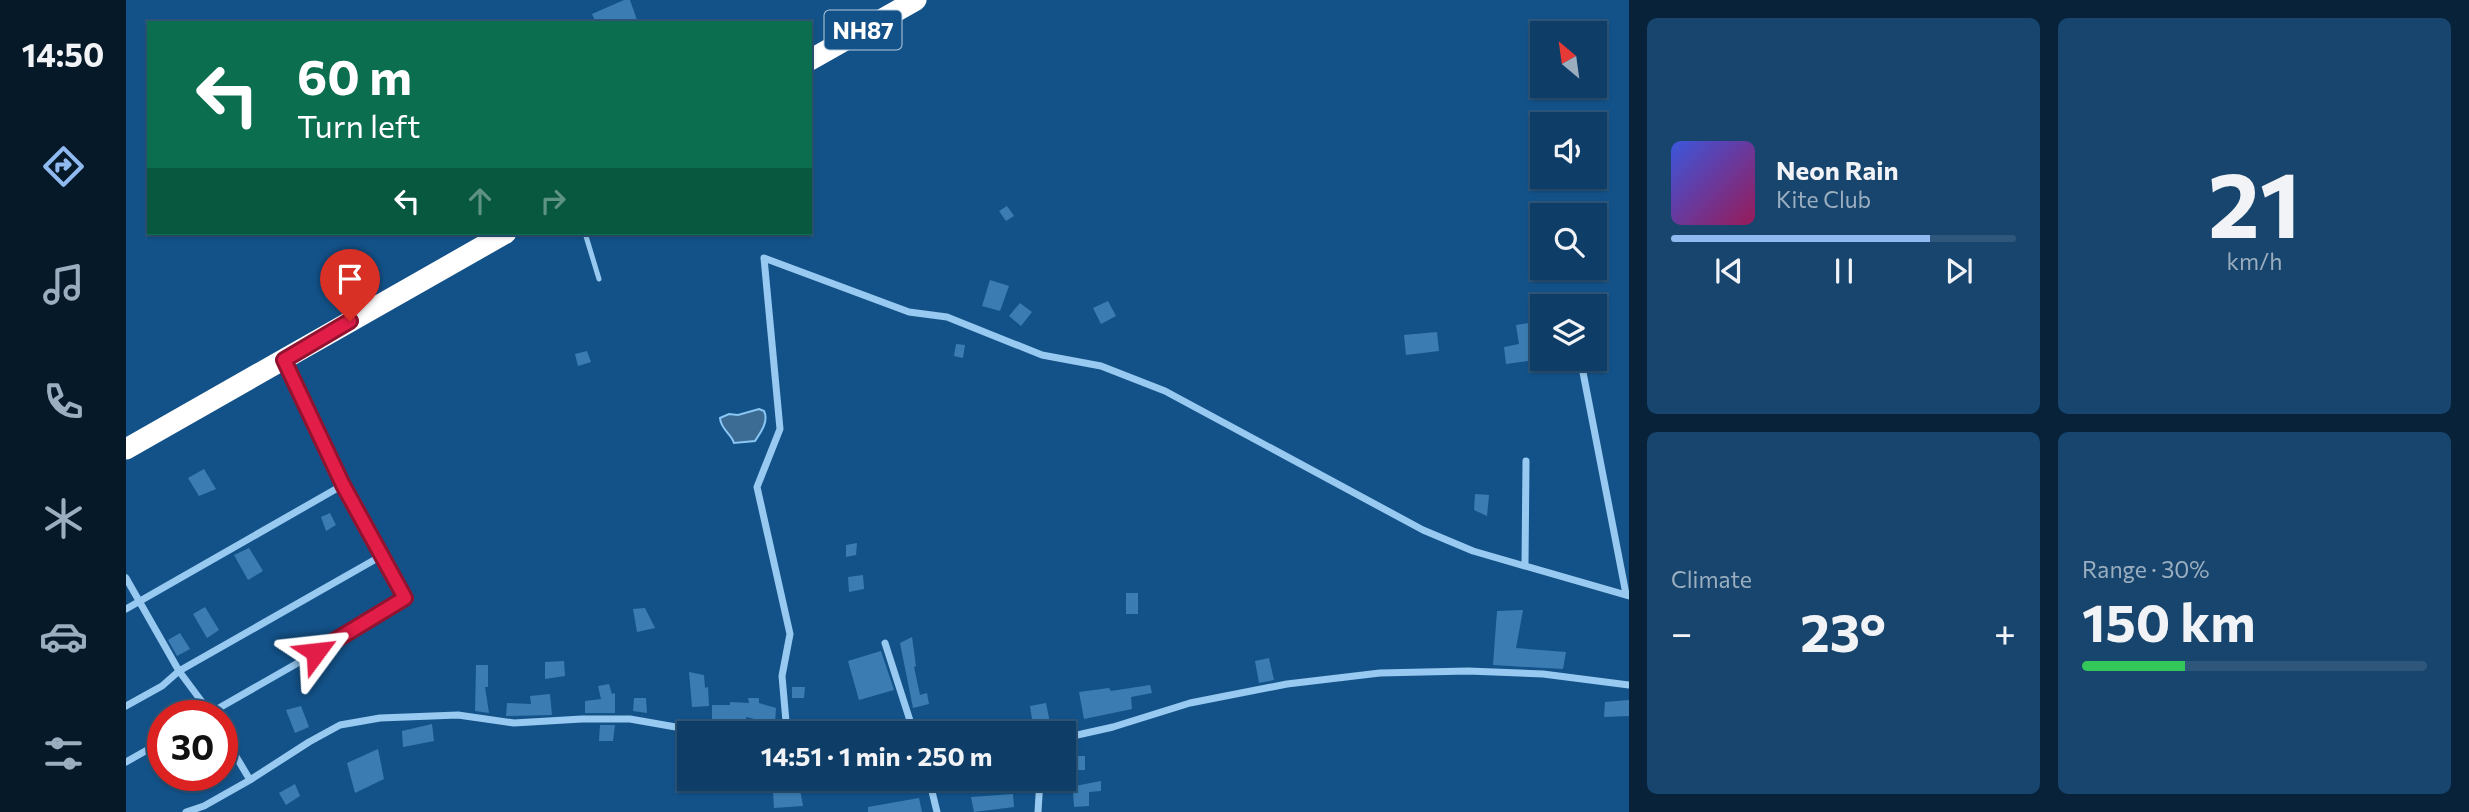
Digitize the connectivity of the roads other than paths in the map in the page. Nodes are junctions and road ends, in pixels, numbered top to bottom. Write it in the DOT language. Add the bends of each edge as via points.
graph roads {
  1 [pos="916,0"];
  2 [pos="812,59"];
  3 [pos="503,235"];
  4 [pos="586,235"];
  5 [pos="599,279"];
  6 [pos="284,360"];
  7 [pos="1583,371"];
  8 [pos="126,449"];
  9 [pos="1526,461"];
  10 [pos="343,485"];
  11 [pos="383,555"];
  12 [pos="1525,565"];
  13 [pos="126,578"];
  14 [pos="1627,595"];
  15 [pos="141,601"];
  16 [pos="126,609"];
  17 [pos="885,643"];
  18 [pos="179,671"];
  19 [pos="1629,685"];
  20 [pos="199,700"];
  21 [pos="235,700"];
  22 [pos="126,706"];
  23 [pos="786,721"];
  24 [pos="910,721"];
  25 [pos="677,727"];
  26 [pos="1076,735"];
  27 [pos="147,750"];
  28 [pos="238,760"];
  29 [pos="126,762"];
  30 [pos="250,780"];
  31 [pos="932,791"];
  32 [pos="1039,791"];
  33 [pos="186,812"];
  34 [pos="937,812"];
  35 [pos="1038,812"];
  1 -- 2 [label="highway, NH87"];
  3 -- 6 [label="highway"];
  4 -- 5 [label="lane"];
  6 -- 8 [label="highway"];
  6 -- 10 [label="street"];
  7 -- 14 [label="street"];
  9 -- 12 [label="street"];
  10 -- 11 [label="street"];
  10 -- 15 [label="street"];
  11 -- 18 [label="street"];
  11 -- 21 [label="street" via="405,598"];
  12 -- 14 [label="street"];
  12 -- 23 [label="street" via="1473,551 1423,530 1166,391 1101,366 1042,355 947,317 909,312 764,258 780,429 757,487 789,634 782,676"];
  13 -- 15 [label="street"];
  15 -- 16 [label="street"];
  15 -- 18 [label="street"];
  17 -- 24 [label="street"];
  18 -- 20 [label="street"];
  18 -- 22 [label="street"];
  19 -- 26 [label="street" via="1544,674 1380,674 1287,684 1190,703"];
  25 -- 30 [label="street" via="630,719 514,723 458,715 380,718 340,725"];
  27 -- 29 [label="street"];
  28 -- 30 [label="street"];
  30 -- 33 [label="street"];
  31 -- 34 [label="street"];
  32 -- 35 [label="street"];
}
